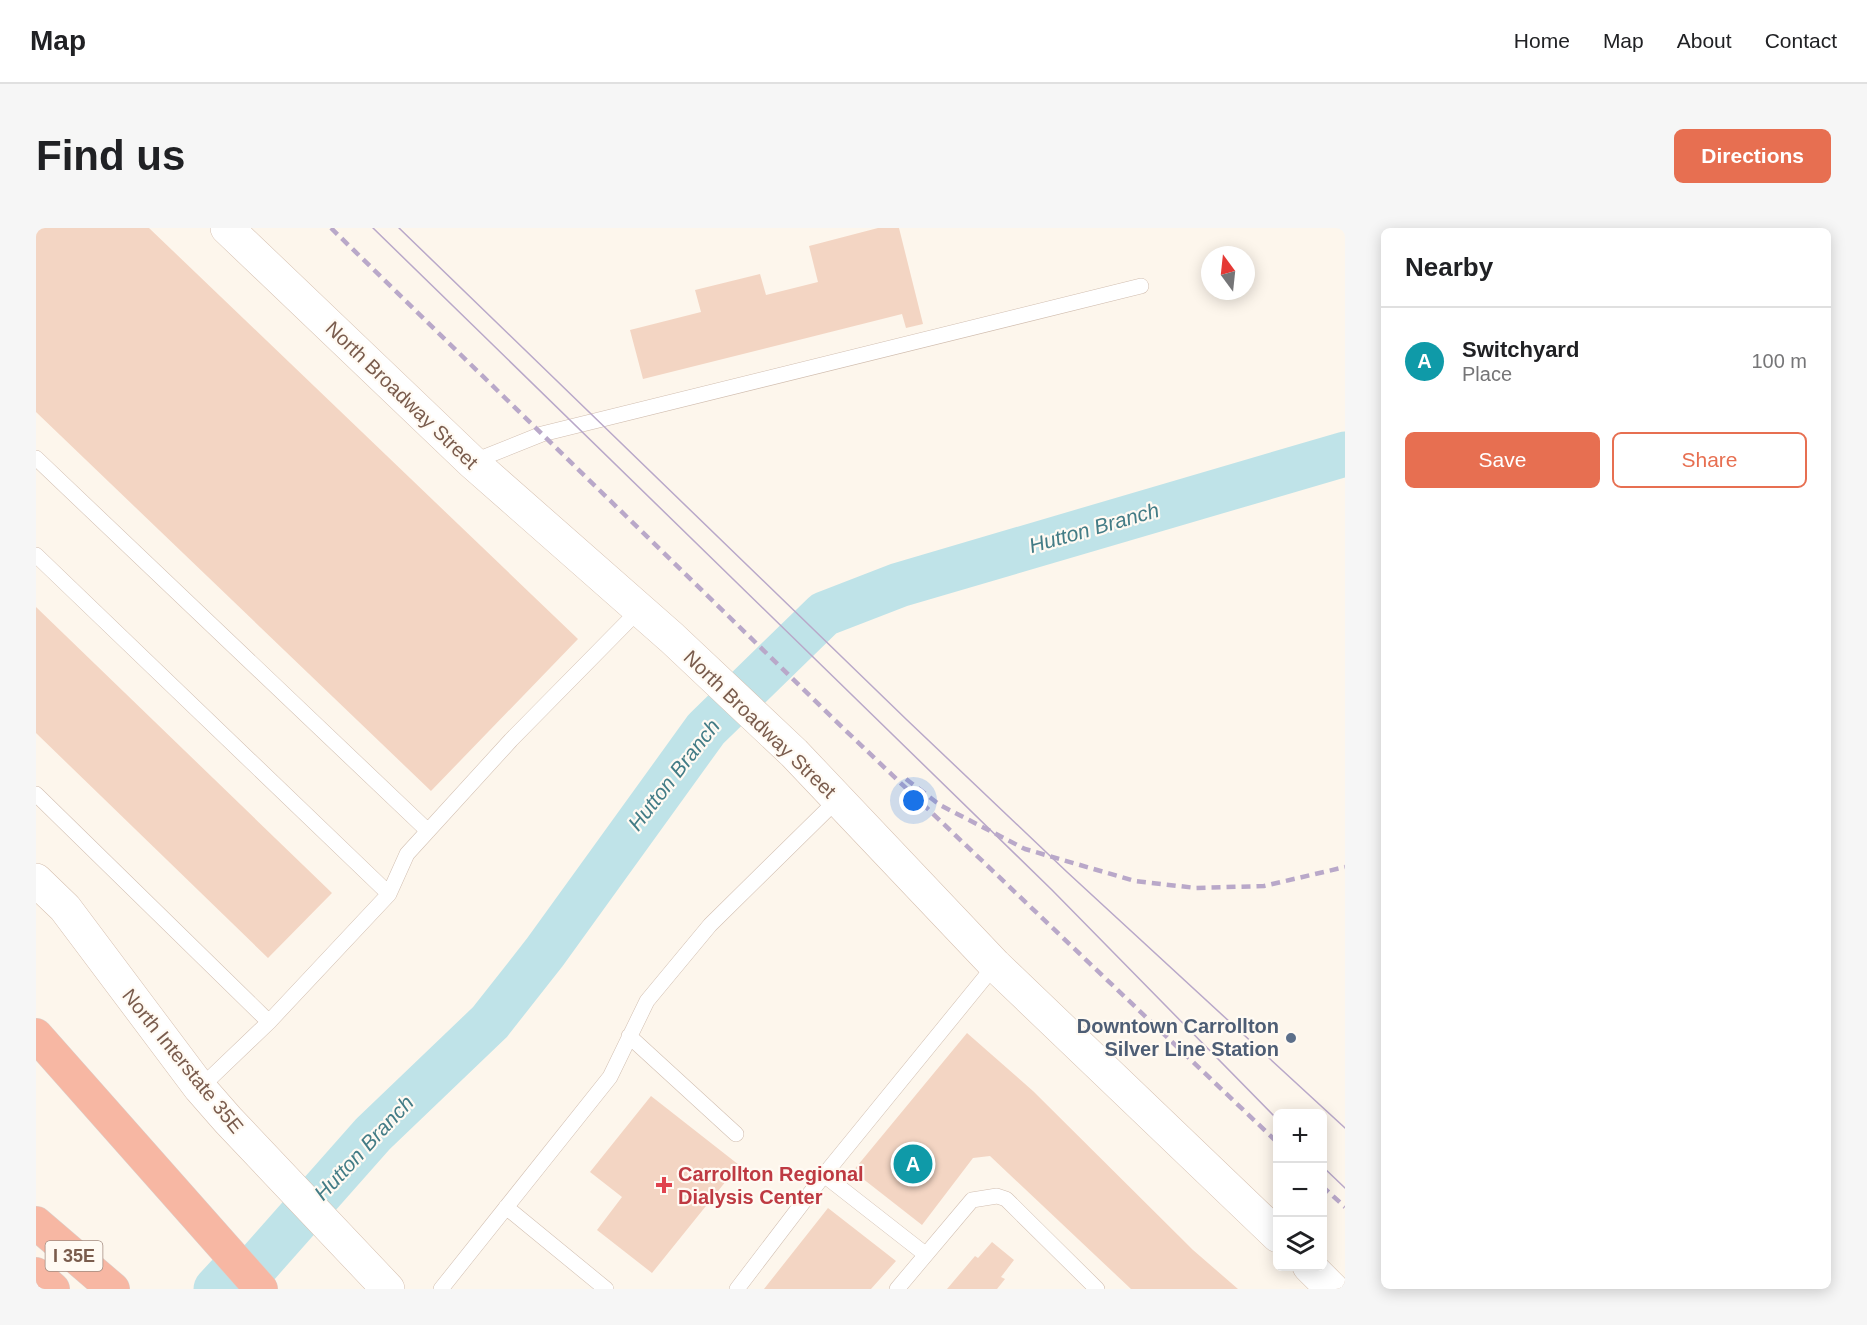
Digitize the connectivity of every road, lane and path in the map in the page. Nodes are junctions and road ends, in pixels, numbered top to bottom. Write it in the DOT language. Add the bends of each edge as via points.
graph roads {
  1 [pos="227,228"];
  2 [pos="1142,286"];
  3 [pos="36,458"];
  4 [pos="472,462"];
  5 [pos="36,555"];
  6 [pos="639,609"];
  7 [pos="36,794"];
  8 [pos="838,800"];
  9 [pos="428,831"];
  10 [pos="36,880"];
  11 [pos="388,894"];
  12 [pos="995,965"];
  13 [pos="269,1022"];
  14 [pos="629,1036"];
  15 [pos="46,1046"];
  16 [pos="200,1088"];
  17 [pos="736,1134"];
  18 [pos="824,1175"];
  19 [pos="506,1208"];
  20 [pos="36,1223"];
  21 [pos="1273,1231"];
  22 [pos="925,1254"];
  23 [pos="1314,1271"];
  24 [pos="36,1274"];
  25 [pos="378,1279"];
  26 [pos="53,1289"];
  27 [pos="113,1289"];
  28 [pos="261,1289"];
  29 [pos="441,1289"];
  30 [pos="606,1289"];
  31 [pos="737,1289"];
  32 [pos="897,1289"];
  33 [pos="1097,1289"];
  34 [pos="1332,1289"];
  1 -- 4 [label="street, North Broadway Street"];
  2 -- 4 [label="lane" via="542,434"];
  3 -- 9 [label="lane"];
  4 -- 6 [label="street, North Broadway Street"];
  5 -- 11 [label="lane"];
  6 -- 8 [label="street, North Broadway Street" via="794,753"];
  6 -- 9 [label="lane"];
  7 -- 13 [label="lane"];
  8 -- 12 [label="street, North Broadway Street"];
  8 -- 14 [label="lane" via="710,925 647,1001"];
  9 -- 11 [label="lane" via="407,854"];
  10 -- 16 [label="street, North Interstate 35E" via="65,908"];
  11 -- 13 [label="lane"];
  12 -- 18 [label="lane"];
  12 -- 21 [label="street, North Broadway Street"];
  13 -- 16 [label="lane"];
  14 -- 17 [label="lane"];
  14 -- 19 [label="lane" via="610,1077"];
  15 -- 28 [label="highway"];
  16 -- 25 [label="street, North Interstate 35E"];
  18 -- 22 [label="lane"];
  18 -- 31 [label="lane"];
  19 -- 29 [label="lane"];
  19 -- 30 [label="lane"];
  20 -- 27 [label="highway, I 35E"];
  22 -- 32 [label="lane"];
  22 -- 33 [label="lane" via="972,1200 997,1196 1006,1199"];
  23 -- 34 [label="street"];
  24 -- 26 [label="highway"];
}
